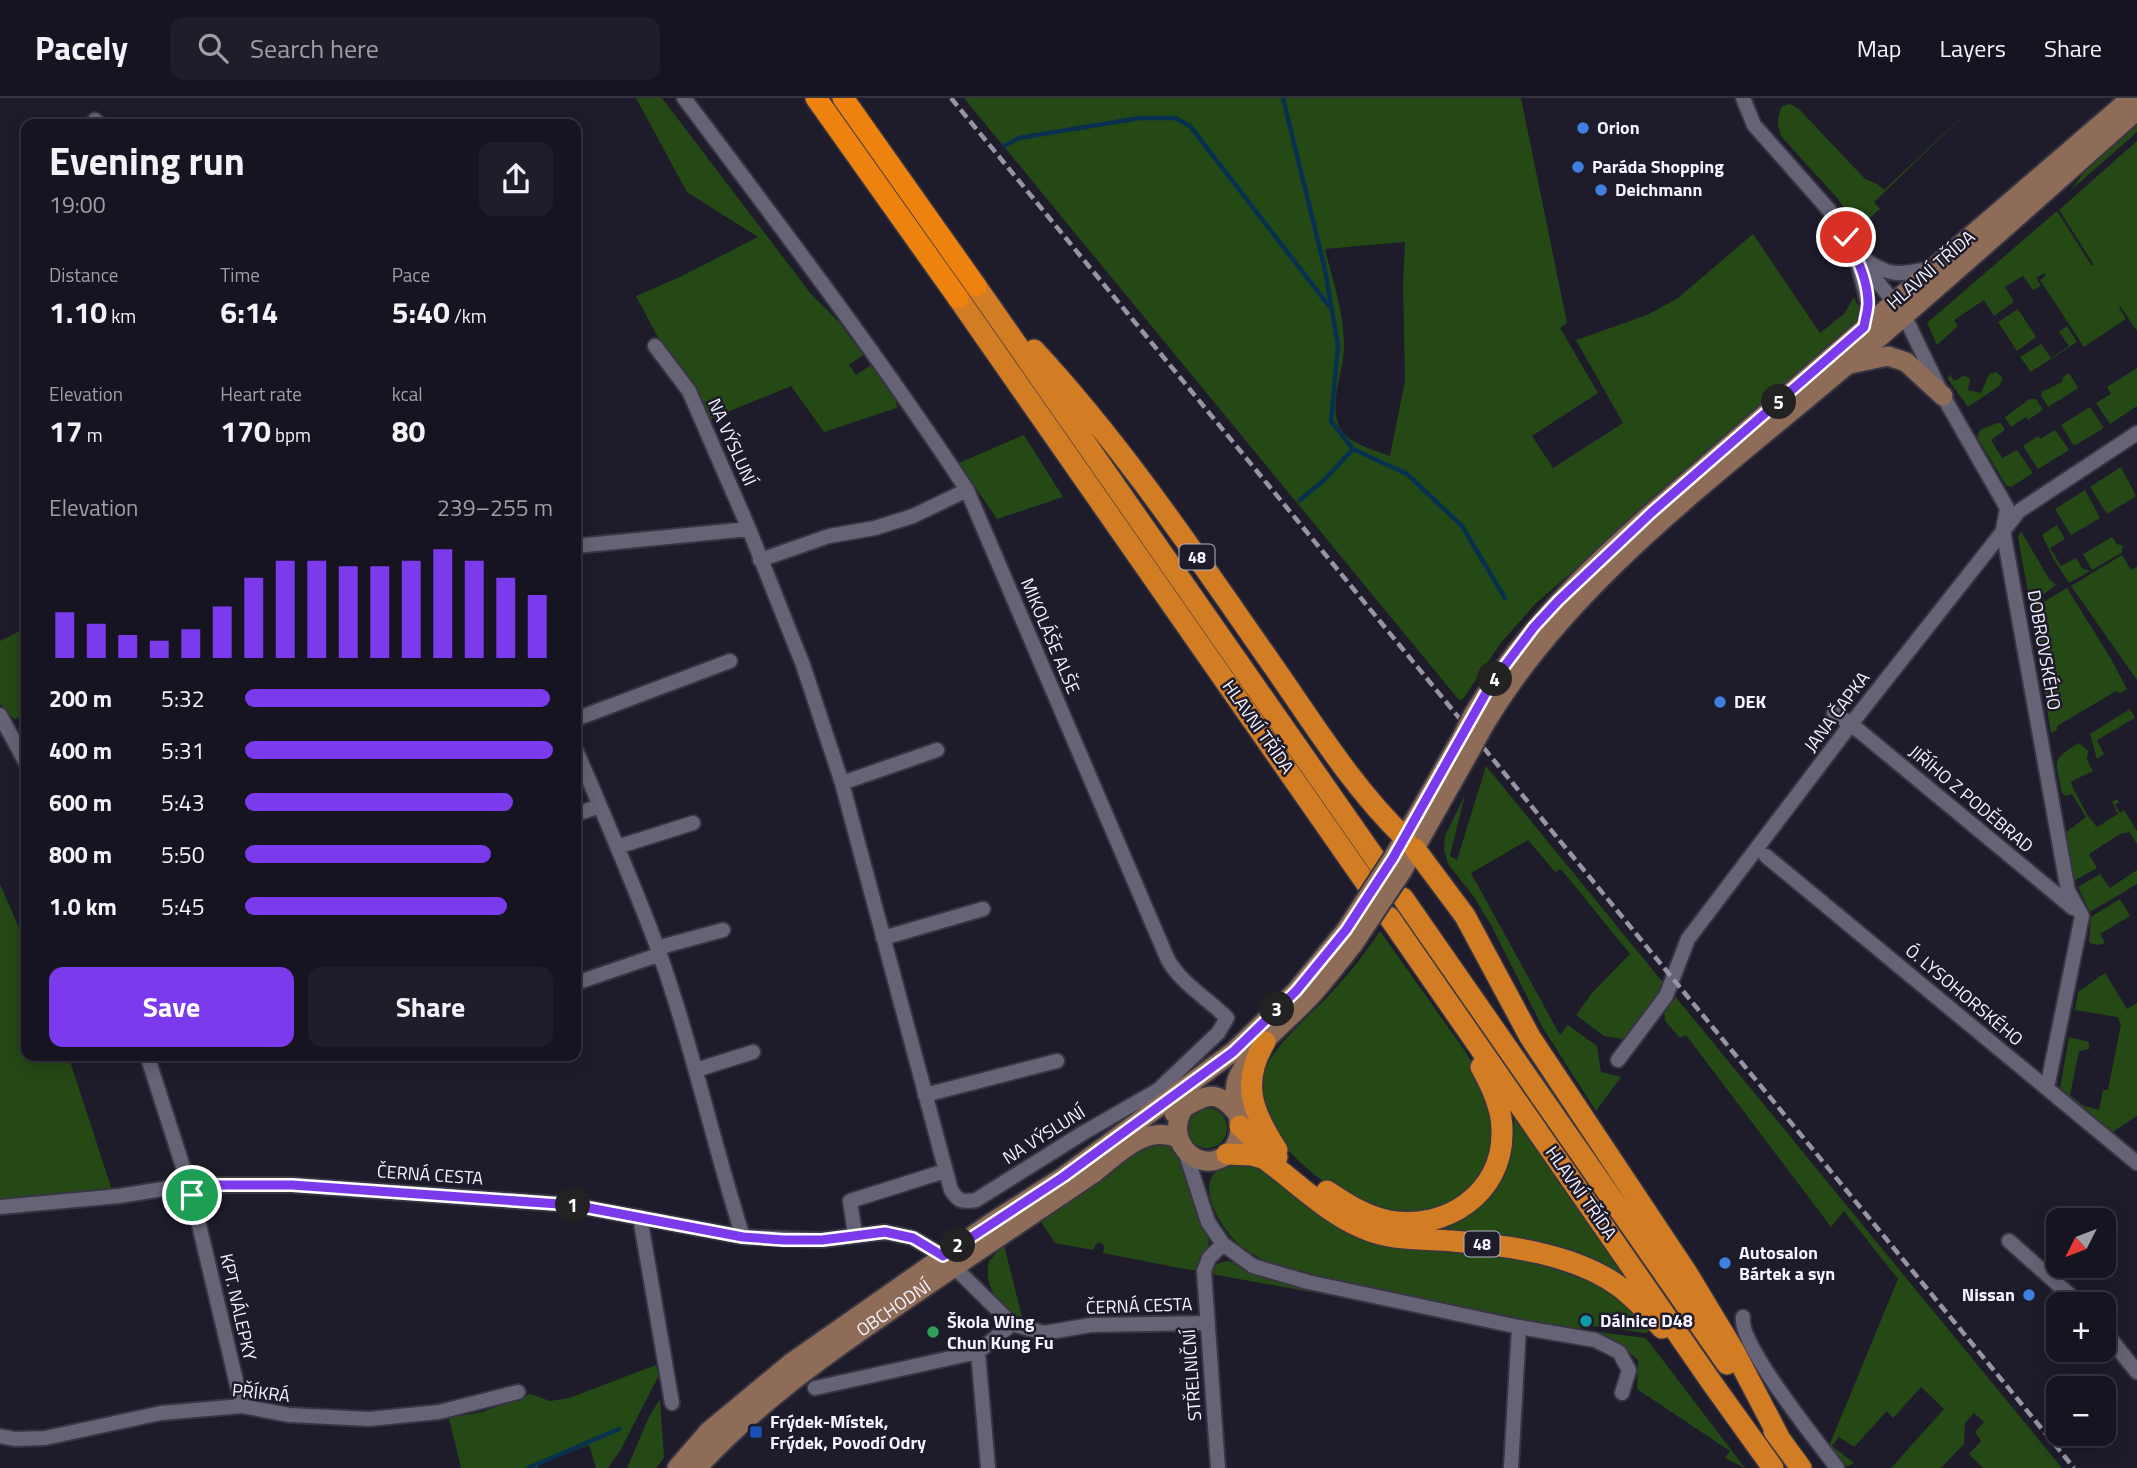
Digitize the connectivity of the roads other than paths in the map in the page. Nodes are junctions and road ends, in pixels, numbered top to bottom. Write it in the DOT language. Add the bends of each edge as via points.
graph roads {
  1 [pos="684,98"];
  2 [pos="816,98"];
  3 [pos="843,98"];
  4 [pos="1743,98"];
  5 [pos="2131,98"];
  6 [pos="2137,110"];
  7 [pos="1854,252"];
  8 [pos="1935,268"];
  9 [pos="967,292"];
  10 [pos="1900,309"];
  11 [pos="1864,327"];
  12 [pos="655,346"];
  13 [pos="1849,364"];
  14 [pos="1943,396"];
  15 [pos="2137,433"];
  16 [pos="967,490"];
  17 [pos="750,529"];
  18 [pos="2004,535"];
  19 [pos="581,546"];
  20 [pos="760,560"];
  21 [pos="730,661"];
  22 [pos="1834,713"];
  23 [pos="0,715"];
  24 [pos="581,717"];
  25 [pos="1478,721"];
  26 [pos="1851,724"];
  27 [pos="937,750"];
  28 [pos="21,754"];
  29 [pos="581,762"];
  30 [pos="842,783"];
  31 [pos="600,806"];
  32 [pos="581,812"];
  33 [pos="693,823"];
  34 [pos="1410,844"];
  35 [pos="617,848"];
  36 [pos="1766,856"];
  37 [pos="1391,864"];
  38 [pos="1366,883"];
  39 [pos="1403,898"];
  40 [pos="983,909"];
  41 [pos="2082,916"];
  42 [pos="1390,917"];
  43 [pos="723,930"];
  44 [pos="1350,936"];
  45 [pos="883,937"];
  46 [pos="659,952"];
  47 [pos="1433,979"];
  48 [pos="581,981"];
  49 [pos="1227,1018"];
  50 [pos="1265,1042"];
  51 [pos="753,1052"];
  52 [pos="1233,1052"];
  53 [pos="1618,1060"];
  54 [pos="149,1061"];
  55 [pos="1056,1061"];
  56 [pos="696,1070"];
  57 [pos="2047,1088"];
  58 [pos="925,1095"];
  59 [pos="1207,1097"];
  60 [pos="1183,1109"];
  61 [pos="1238,1119"];
  62 [pos="1115,1139"];
  63 [pos="1182,1144"];
  64 [pos="1221,1157"];
  65 [pos="2137,1163"];
  66 [pos="1295,1169"];
  67 [pos="944,1171"];
  68 [pos="188,1185"];
  69 [pos="1200,1201"];
  70 [pos="0,1208"];
  71 [pos="640,1217"];
  72 [pos="855,1234"];
  73 [pos="743,1237"];
  74 [pos="2009,1241"];
  75 [pos="1223,1244"];
  76 [pos="949,1261"];
  77 [pos="2066,1292"];
  78 [pos="1743,1317"];
  79 [pos="1208,1323"];
  80 [pos="1012,1324"];
  81 [pos="1519,1327"];
  82 [pos="2116,1346"];
  83 [pos="978,1352"];
  84 [pos="2137,1373"];
  85 [pos="1712,1383"];
  86 [pos="815,1388"];
  87 [pos="519,1392"];
  88 [pos="1622,1393"];
  89 [pos="672,1403"];
  90 [pos="242,1406"];
  91 [pos="0,1436"];
  92 [pos="1781,1441"];
  93 [pos="677,1468"];
  94 [pos="696,1468"];
  95 [pos="988,1468"];
  96 [pos="1218,1468"];
  97 [pos="1511,1468"];
  98 [pos="1773,1468"];
  99 [pos="1801,1468"];
  100 [pos="1837,1468"];
  1 -- 16 [label="street, MIKOLÁŠE ALŠE" via="817,275"];
  2 -- 9 [label="highway, 48"];
  3 -- 9 [label="highway, 48"];
  4 -- 7 [label="street, DOBROVSKÉHO" via="1754,125 1829,210"];
  5 -- 8 [label="main road, HLAVNÍ TŘÍDA"];
  6 -- 10 [label="main road, HLAVNÍ TŘÍDA"];
  7 -- 8 [label="street" via="1882,271 1897,274"];
  7 -- 10 [label="street, DOBROVSKÉHO"];
  7 -- 11 [label="street, DOBROVSKÉHO" via="1868,303"];
  8 -- 10 [label="main road, HLAVNÍ TŘÍDA"];
  9 -- 34 [label="highway, 48" via="1048,364 1118,449 1361,792"];
  9 -- 37 [label="highway, 48"];
  9 -- 38 [label="highway, HLAVNÍ TŘÍDA / 48" via="1149,571"];
  10 -- 11 [label="main road, HLAVNÍ TŘÍDA"];
  10 -- 13 [label="main road, HLAVNÍ TŘÍDA"];
  10 -- 14 [label="street, DOBROVSKÉHO"];
  11 -- 25 [label="main road, HLAVNÍ TŘÍDA" via="1652,512 1558,601 1512,655"];
  12 -- 17 [label="street, NA VÝSLUNÍ" via="689,391"];
  13 -- 14 [label="main road" via="1888,356 1906,362"];
  13 -- 25 [label="main road, HLAVNÍ TŘÍDA" via="1660,525 1568,612"];
  14 -- 18 [label="street, DOBROVSKÉHO" via="2007,508"];
  15 -- 18 [label="street, JANA ČAPKA" via="2019,511"];
  16 -- 20 [label="street" via="913,516 829,536"];
  16 -- 49 [label="street, MIKOLÁŠE ALŠE" via="1167,960"];
  17 -- 19 [label="street"];
  17 -- 20 [label="street, NA VÝSLUNÍ"];
  18 -- 26 [label="street, JANA ČAPKA"];
  18 -- 41 [label="street, DOBROVSKÉHO" via="2068,891"];
  20 -- 30 [label="street, NA VÝSLUNÍ" via="803,665"];
  21 -- 24 [label="street"];
  22 -- 26 [label="street, JIŘÍHO Z PODĚBRAD"];
  23 -- 28 [label="street"];
  25 -- 34 [label="main road, bridge"];
  26 -- 41 [label="street, JIŘÍHO Z PODĚBRAD"];
  26 -- 53 [label="street, JANA ČAPKA" via="1688,939 1666,996"];
  27 -- 30 [label="street"];
  29 -- 31 [label="street"];
  30 -- 45 [label="street, NA VÝSLUNÍ"];
  31 -- 32 [label="street"];
  31 -- 35 [label="street"];
  33 -- 35 [label="street"];
  34 -- 37 [label="main road"];
  34 -- 92 [label="highway, 48" via="1465,916 1530,1037 1687,1273"];
  35 -- 46 [label="street"];
  36 -- 57 [label="street, Ó. LYSOHORSKÉHO"];
  37 -- 44 [label="main road, bridge"];
  39 -- 92 [label="highway, 48"];
  40 -- 45 [label="street"];
  41 -- 57 [label="street"];
  42 -- 47 [label="highway, HLAVNÍ TŘÍDA / 48"];
  43 -- 46 [label="street" via="664,946"];
  44 -- 50 [label="main road" via="1307,1000"];
  44 -- 52 [label="main road"];
  45 -- 58 [label="street, NA VÝSLUNÍ"];
  46 -- 48 [label="street"];
  46 -- 56 [label="street"];
  47 -- 66 [label="highway, 48" via="1499,1108 1501,1147 1488,1182 1448,1215 1424,1223 1401,1223 1362,1212"];
  47 -- 85 [label="highway, HLAVNÍ TŘÍDA / 48"];
  49 -- 67 [label="street, NA VÝSLUNÍ" via="1218,1033 1158,1090 976,1200 957,1200"];
  50 -- 61 [label="main road" via="1233,1091"];
  50 -- 66 [label="highway, 48" via="1251,1077 1254,1105 1260,1124"];
  51 -- 56 [label="street"];
  52 -- 59 [label="main road"];
  52 -- 62 [label="main road"];
  54 -- 68 [label="street, KPT. NÁLEPKY"];
  55 -- 58 [label="street"];
  56 -- 73 [label="street"];
  57 -- 65 [label="street, Ó. LYSOHORSKÉHO"];
  58 -- 67 [label="street, NA VÝSLUNÍ"];
  59 -- 60 [label="main road"];
  59 -- 61 [label="main road" via="1224,1100"];
  60 -- 62 [label="main road"];
  60 -- 63 [label="main road" via="1177,1124"];
  61 -- 64 [label="main road" via="1237,1142"];
  61 -- 66 [label="highway, 48" via="1263,1148"];
  62 -- 76 [label="main road, OBCHODNÍ"];
  63 -- 64 [label="main road" via="1194,1157"];
  63 -- 69 [label="street"];
  63 -- 76 [label="main road, OBCHODNÍ" via="1161,1134 1140,1139 1094,1173"];
  64 -- 69 [label="street" via="1206,1171"];
  64 -- 85 [label="highway, 48" via="1263,1158 1317,1202 1377,1233 1526,1250 1587,1268 1635,1299"];
  67 -- 72 [label="street" via="850,1201"];
  68 -- 70 [label="street, ČERNÁ CESTA"];
  68 -- 71 [label="street, ČERNÁ CESTA" via="292,1185 559,1204"];
  68 -- 90 [label="street, KPT. NÁLEPKY"];
  69 -- 75 [label="street"];
  71 -- 73 [label="street, ČERNÁ CESTA"];
  71 -- 89 [label="street"];
  72 -- 73 [label="street, ČERNÁ CESTA" via="822,1240"];
  72 -- 76 [label="street, ČERNÁ CESTA" via="885,1232 913,1238"];
  74 -- 77 [label="street"];
  75 -- 79 [label="street, STŘELNIČNÍ" via="1204,1271"];
  75 -- 81 [label="street" via="1265,1271"];
  76 -- 80 [label="street, ČERNÁ CESTA"];
  76 -- 93 [label="main road, OBCHODNÍ" via="792,1363 709,1431"];
  76 -- 94 [label="main road, OBCHODNÍ" via="772,1395"];
  78 -- 100 [label="street" via="1744,1330 1761,1362"];
  79 -- 80 [label="street, ČERNÁ CESTA" via="1091,1325 1044,1333"];
  79 -- 96 [label="street, STŘELNIČNÍ"];
  80 -- 83 [label="street"];
  81 -- 88 [label="street" via="1595,1340 1619,1352 1629,1370"];
  81 -- 97 [label="street"];
  82 -- 84 [label="street"];
  83 -- 86 [label="street"];
  83 -- 95 [label="street"];
  85 -- 98 [label="highway, HLAVNÍ TŘÍDA / 48"];
  87 -- 90 [label="street, PŘÍKRÁ" via="439,1412 369,1419 289,1415"];
  90 -- 91 [label="street, PŘÍKRÁ" via="161,1413 45,1438"];
  92 -- 99 [label="highway, 48"];
}
